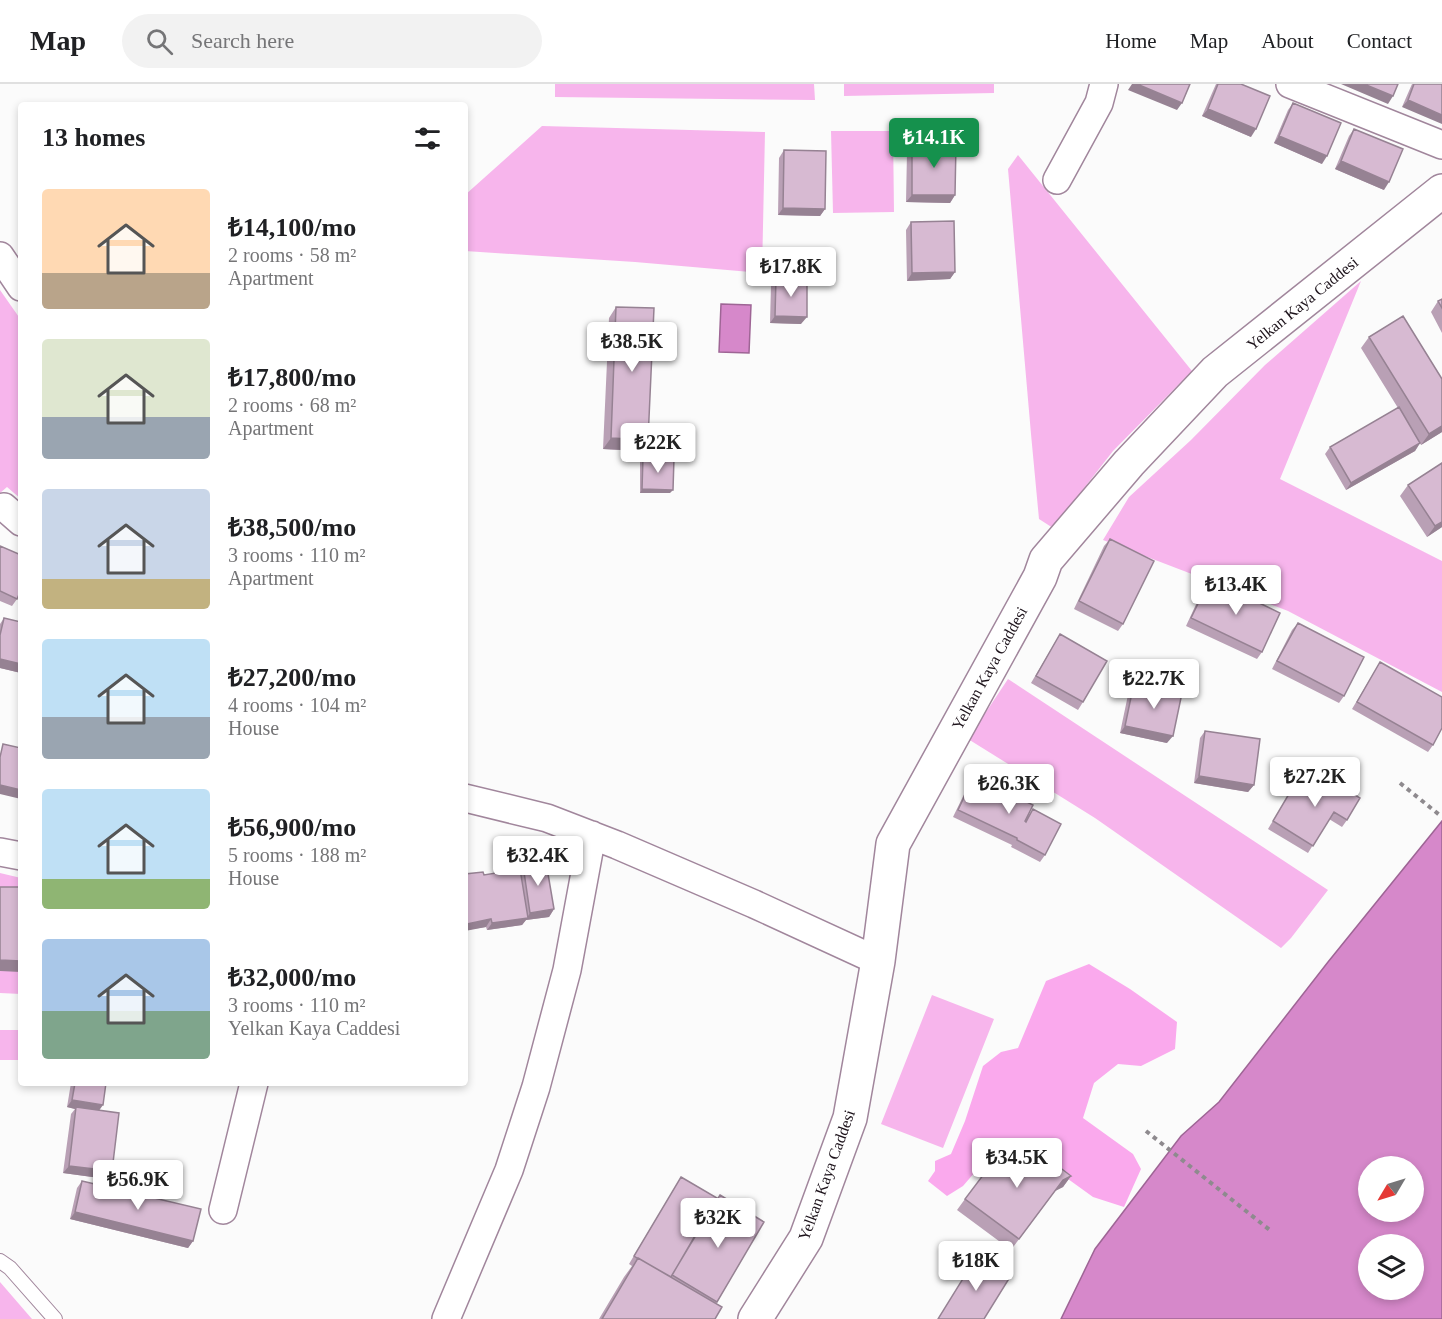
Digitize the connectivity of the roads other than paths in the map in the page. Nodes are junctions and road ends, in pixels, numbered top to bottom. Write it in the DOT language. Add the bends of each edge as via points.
graph roads {
  1 [pos="1104,84"];
  2 [pos="1290,84"];
  3 [pos="1442,145"];
  4 [pos="1057,180"];
  5 [pos="1442,191"];
  6 [pos="0,256"];
  7 [pos="18,283"];
  8 [pos="468,799"];
  9 [pos="592,835"];
  10 [pos="0,852"];
  11 [pos="18,855"];
  12 [pos="878,961"];
  13 [pos="253,1086"];
  14 [pos="223,1210"];
  15 [pos="0,1261"];
  16 [pos="55,1319"];
  17 [pos="446,1319"];
  18 [pos="755,1319"];
  1 -- 4 [label="street" via="1099,103"];
  2 -- 3 [label="street"];
  5 -- 12 [label="street, Yelkan Kaya Caddesi" via="1215,372 1129,463 1047,560 893,844"];
  6 -- 7 [label="street"];
  8 -- 9 [label="street" via="547,818"];
  9 -- 12 [label="street"];
  9 -- 17 [label="street" via="567,970 536,1087 509,1170"];
  10 -- 11 [label="street"];
  12 -- 18 [label="street, Yelkan Kaya Caddesi" via="850,1118 806,1238"];
  13 -- 14 [label="street"];
  15 -- 16 [label="lane"];
}
